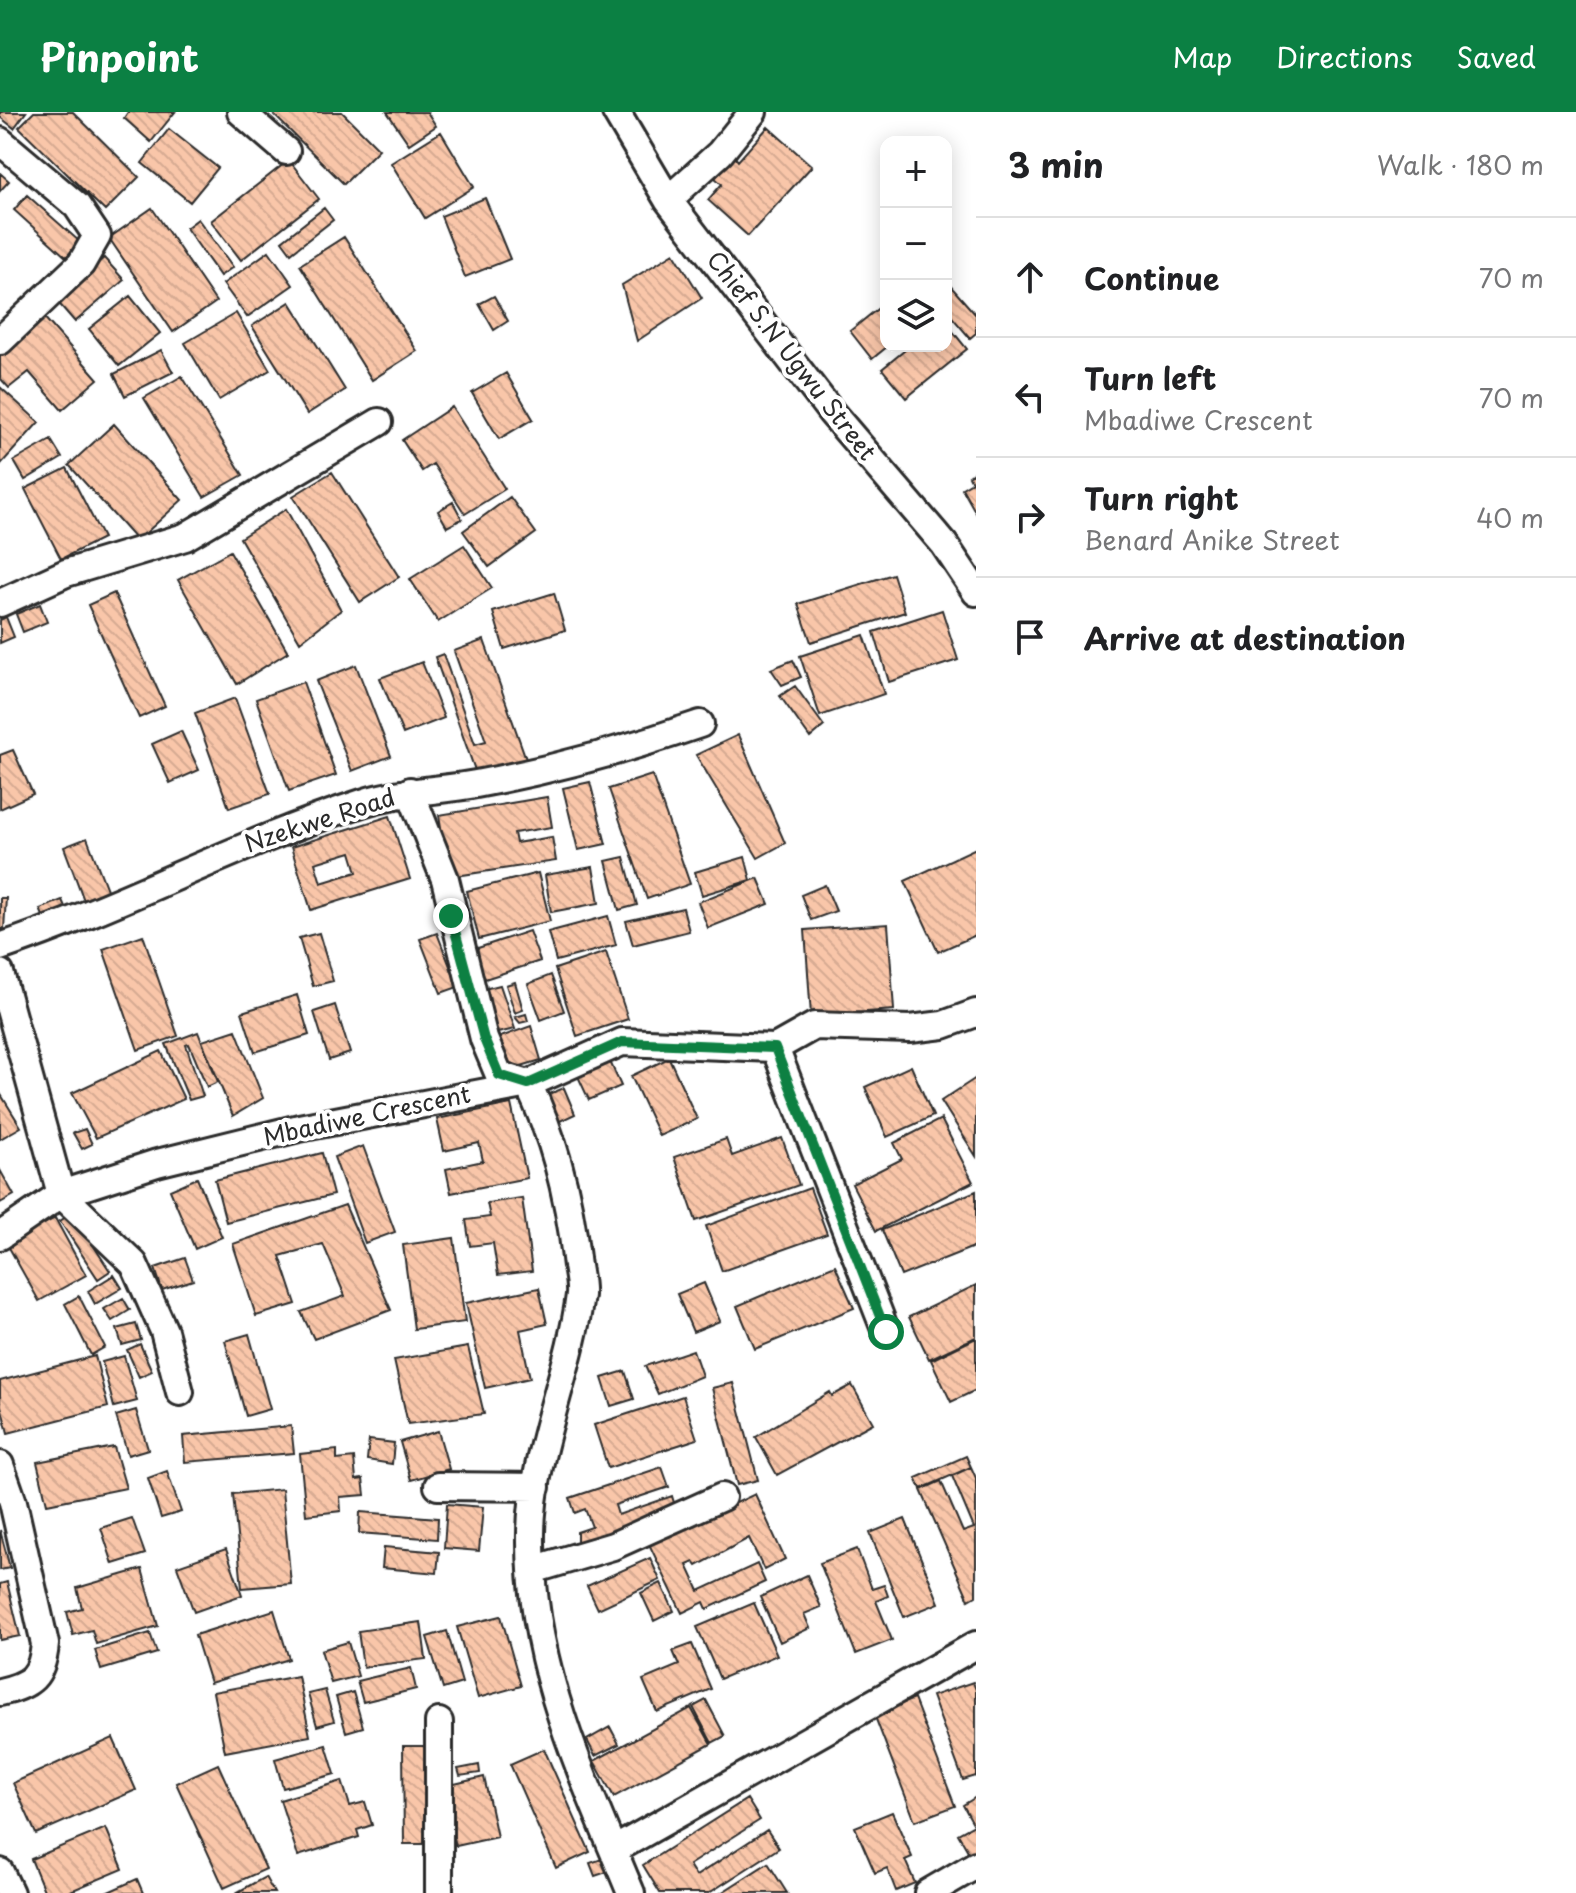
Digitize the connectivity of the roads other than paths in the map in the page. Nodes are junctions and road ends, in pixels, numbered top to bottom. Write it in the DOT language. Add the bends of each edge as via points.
graph roads {
  1 [pos="241,112"];
  2 [pos="616,112"];
  3 [pos="753,112"];
  4 [pos="0,141"];
  5 [pos="286,151"];
  6 [pos="668,200"];
  7 [pos="0,341"];
  8 [pos="379,422"];
  9 [pos="976,592"];
  10 [pos="0,603"];
  11 [pos="700,724"];
  12 [pos="410,791"];
  13 [pos="0,947"];
  14 [pos="0,973"];
  15 [pos="976,1013"];
  16 [pos="775,1048"];
  17 [pos="528,1084"];
  18 [pos="61,1194"];
  19 [pos="0,1236"];
  20 [pos="886,1332"];
  21 [pos="180,1392"];
  22 [pos="0,1465"];
  23 [pos="438,1486"];
  24 [pos="536,1487"];
  25 [pos="722,1497"];
  26 [pos="532,1570"];
  27 [pos="976,1645"];
  28 [pos="0,1692"];
  29 [pos="439,1722"];
  30 [pos="614,1850"];
  31 [pos="976,1865"];
  32 [pos="0,1872"];
  33 [pos="10,1893"];
  34 [pos="439,1893"];
  35 [pos="631,1893"];
  36 [pos="928,1893"];
  1 -- 5 [label="street"];
  2 -- 6 [label="street, Chief S.N Ugwu Street"];
  3 -- 6 [label="street" via="720,153"];
  4 -- 7 [label="street" via="77,206 97,236 81,264"];
  6 -- 9 [label="street, Chief S.N Ugwu Street" via="831,412 944,544"];
  8 -- 10 [label="street" via="185,537 66,573"];
  11 -- 12 [label="street, Nzekwe Road" via="476,784"];
  12 -- 13 [label="street, Nzekwe Road" via="251,844 82,920"];
  12 -- 17 [label="street" via="445,879 484,1039 499,1075"];
  14 -- 18 [label="street"];
  15 -- 16 [label="street" via="910,1029 814,1026"];
  16 -- 17 [label="street, Mbadiwe Crescent" via="622,1042"];
  16 -- 20 [label="street"];
  17 -- 18 [label="street, Mbadiwe Crescent" via="299,1128 157,1163"];
  17 -- 24 [label="street" via="547,1122 571,1217 580,1293"];
  18 -- 19 [label="street, Mbadiwe Crescent"];
  18 -- 21 [label="street" via="134,1264 164,1331"];
  22 -- 28 [label="street" via="45,1644 43,1664 26,1686"];
  23 -- 24 [label="street"];
  24 -- 26 [label="street"];
  25 -- 26 [label="street" via="613,1546"];
  26 -- 30 [label="street" via="547,1675"];
  27 -- 30 [label="street"];
  29 -- 34 [label="street"];
  30 -- 35 [label="street"];
  31 -- 36 [label="street"];
  32 -- 33 [label="street"];
}
